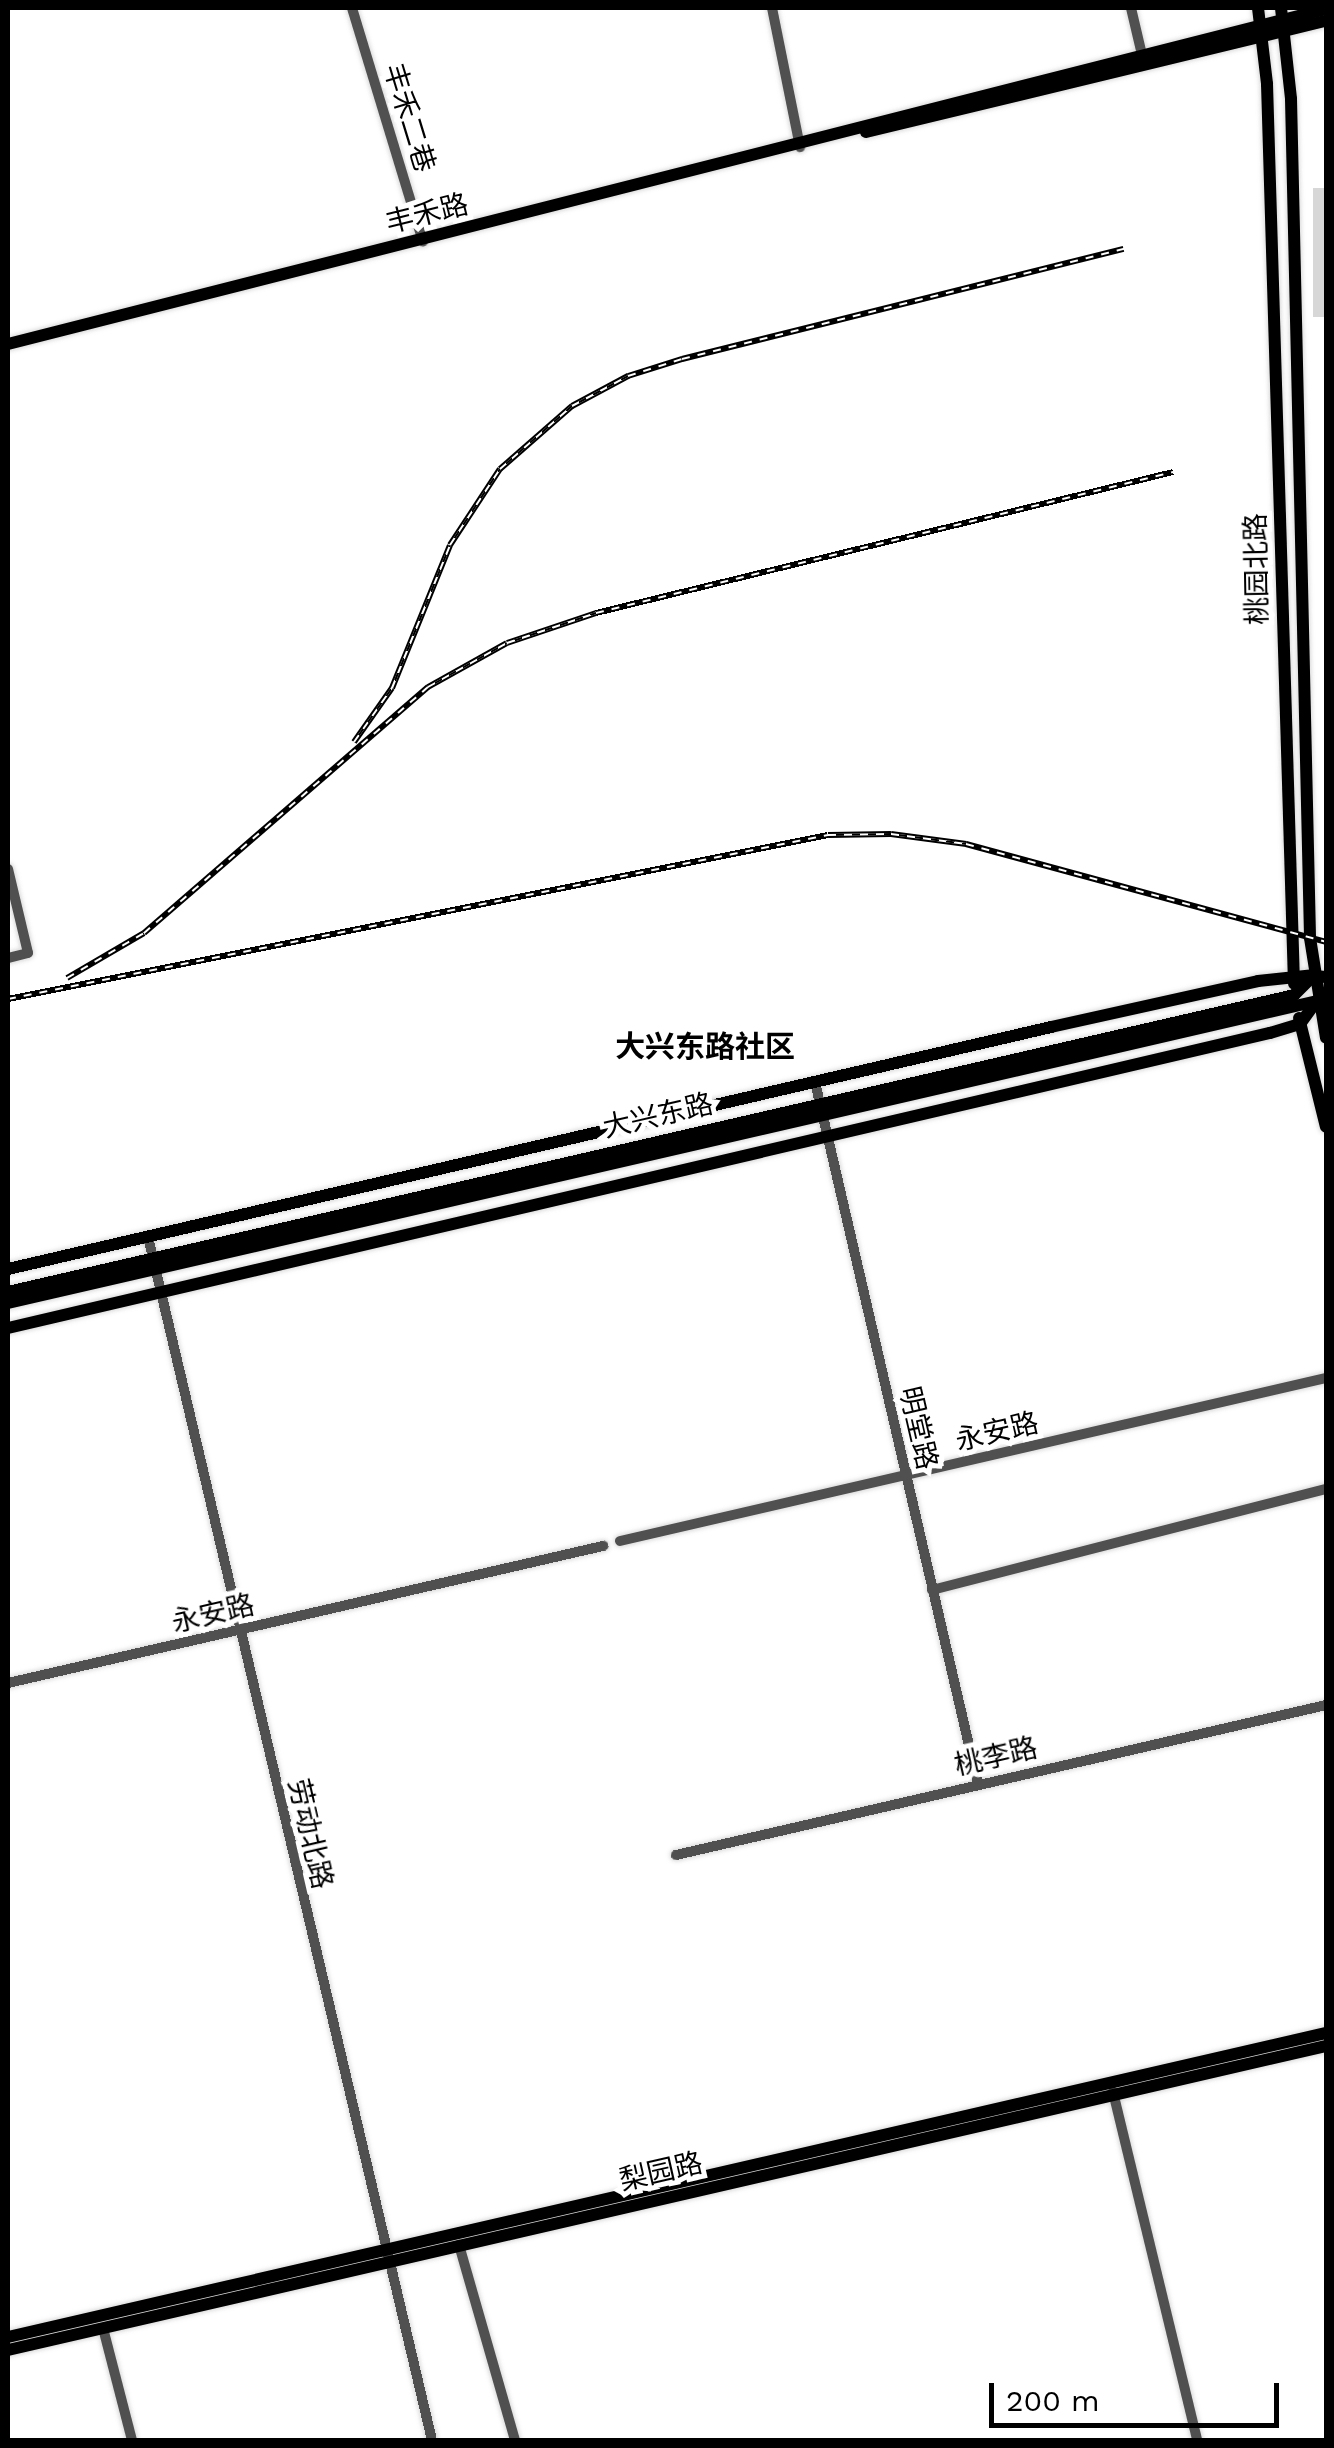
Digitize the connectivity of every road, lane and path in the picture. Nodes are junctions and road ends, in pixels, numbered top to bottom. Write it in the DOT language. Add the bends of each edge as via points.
graph roads {
  1 [pos="352,8"];
  2 [pos="772,8"];
  3 [pos="1130,8"];
  4 [pos="1255,8"];
  5 [pos="1326,9"];
  6 [pos="1284,16"];
  7 [pos="1326,21"];
  8 [pos="1263,31"];
  9 [pos="1142,55"];
  10 [pos="859,132"];
  11 [pos="800,147"];
  12 [pos="424,241"];
  13 [pos="8,340"];
  14 [pos="8,869"];
  15 [pos="8,958"];
  16 [pos="1322,974"];
  17 [pos="1294,978"];
  18 [pos="1295,999"];
  19 [pos="1323,1000"];
  20 [pos="1300,1024"];
  21 [pos="1326,1038"];
  22 [pos="814,1082"];
  23 [pos="821,1110"];
  24 [pos="1326,1127"];
  25 [pos="827,1136"];
  26 [pos="148,1237"];
  27 [pos="154,1263"];
  28 [pos="8,1269"];
  29 [pos="8,1292"];
  30 [pos="162,1292"];
  31 [pos="8,1303"];
  32 [pos="8,1328"];
  33 [pos="1326,1378"];
  34 [pos="906,1476"];
  35 [pos="1326,1489"];
  36 [pos="620,1541"];
  37 [pos="603,1546"];
  38 [pos="932,1590"];
  39 [pos="241,1631"];
  40 [pos="8,1683"];
  41 [pos="1326,1705"];
  42 [pos="978,1784"];
  43 [pos="676,1855"];
  44 [pos="1326,2033"];
  45 [pos="1326,2046"];
  46 [pos="1112,2088"];
  47 [pos="460,2245"];
  48 [pos="389,2254"];
  49 [pos="102,2328"];
  50 [pos="8,2337"];
  51 [pos="8,2350"];
  52 [pos="132,2440"];
  53 [pos="432,2440"];
  54 [pos="515,2440"];
  55 [pos="1197,2440"];
  1 -- 12 [label="street, 丰禾二巷"];
  2 -- 11 [label="street"];
  3 -- 9 [label="street"];
  4 -- 8 [label="main road, 桃园北路"];
  5 -- 6 [label="main road, 丰禾路"];
  6 -- 7 [label="main road, 丰禾路"];
  6 -- 8 [label="main road, 丰禾路"];
  6 -- 16 [label="main road, 桃园北路"];
  8 -- 9 [label="main road, 丰禾路"];
  8 -- 10 [label="main road, 丰禾路" via="884,132"];
  8 -- 17 [label="main road, 桃园北路"];
  9 -- 10 [label="main road, 丰禾路"];
  10 -- 11 [label="main road, 丰禾路"];
  11 -- 12 [label="main road, 丰禾路"];
  12 -- 13 [label="main road, 丰禾路"];
  14 -- 15 [label="street" via="28,953"];
  16 -- 17 [label="main road"];
  16 -- 18 [label="main road"];
  16 -- 19 [label="main road, 桃园北路"];
  17 -- 18 [label="main road, 桃园北路"];
  17 -- 22 [label="main road"];
  18 -- 19 [label="main road, 大兴东路"];
  18 -- 20 [label="main road, 桃园北路"];
  18 -- 23 [label="main road, 大兴东路"];
  19 -- 20 [label="main road"];
  19 -- 21 [label="main road, 桃园北路"];
  20 -- 24 [label="main road, 桃园北路"];
  20 -- 25 [label="main road"];
  22 -- 23 [label="street, 明堂路"];
  22 -- 26 [label="main road"];
  23 -- 25 [label="street, 明堂路"];
  23 -- 27 [label="main road, 大兴东路"];
  25 -- 30 [label="main road"];
  25 -- 34 [label="street, 明堂路"];
  26 -- 27 [label="street, 劳动北路"];
  26 -- 28 [label="main road"];
  27 -- 29 [label="main road, 大兴东路"];
  27 -- 30 [label="street, 劳动北路"];
  27 -- 31 [label="main road, 大兴东路"];
  30 -- 32 [label="main road"];
  30 -- 39 [label="street, 劳动北路"];
  33 -- 34 [label="street, 永安路"];
  34 -- 36 [label="street, 永安路"];
  34 -- 38 [label="street, 明堂路"];
  35 -- 38 [label="street"];
  37 -- 39 [label="street, 永安路"];
  38 -- 42 [label="street, 明堂路"];
  39 -- 40 [label="street, 永安路"];
  39 -- 48 [label="street, 劳动北路"];
  41 -- 42 [label="street, 桃李路"];
  42 -- 43 [label="street, 桃李路"];
  44 -- 46 [label="main road, 梨园路"];
  45 -- 46 [label="main road, 梨园路"];
  46 -- 47 [label="main road, 梨园路"];
  46 -- 48 [label="main road, 梨园路"];
  46 -- 55 [label="street"];
  47 -- 48 [label="main road, 梨园路"];
  47 -- 54 [label="street"];
  48 -- 49 [label="main road, 梨园路"];
  48 -- 50 [label="main road, 梨园路"];
  48 -- 53 [label="street, 劳动北路"];
  49 -- 51 [label="main road, 梨园路"];
  49 -- 52 [label="street"];
}
